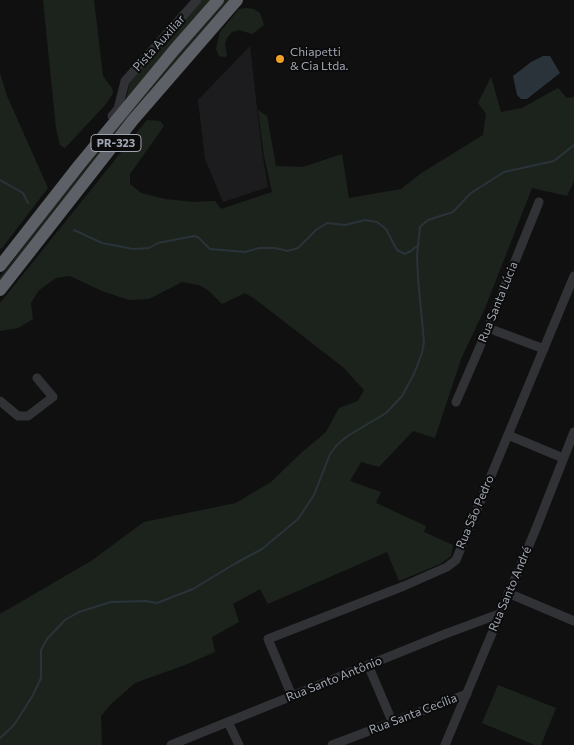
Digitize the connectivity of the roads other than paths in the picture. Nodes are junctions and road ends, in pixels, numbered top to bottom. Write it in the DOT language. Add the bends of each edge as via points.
graph roads {
  1 [pos="198,0"];
  2 [pos="218,0"];
  3 [pos="238,0"];
  4 [pos="80,164"];
  5 [pos="539,202"];
  6 [pos="0,266"];
  7 [pos="574,276"];
  8 [pos="0,290"];
  9 [pos="571,291"];
  10 [pos="488,328"];
  11 [pos="544,349"];
  12 [pos="37,378"];
  13 [pos="0,401"];
  14 [pos="456,402"];
  15 [pos="574,432"];
  16 [pos="508,435"];
  17 [pos="563,458"];
  18 [pos="508,593"];
  19 [pos="499,614"];
  20 [pos="574,621"];
  21 [pos="368,665"];
  22 [pos="467,694"];
  23 [pos="292,696"];
  24 [pos="392,721"];
  25 [pos="228,722"];
  26 [pos="171,745"];
  27 [pos="239,745"];
  28 [pos="332,745"];
  29 [pos="445,745"];
  1 -- 4 [label="street, Pista Auxiliar" via="125,81 118,109 89,144"];
  2 -- 4 [label="highway, PR-323"];
  3 -- 8 [label="highway, PR-323" via="133,120"];
  4 -- 6 [label="highway, PR-323"];
  5 -- 10 [label="street, Rua Santa Lúcia"];
  7 -- 9 [label="street, Rua São Pedro"];
  9 -- 11 [label="street, Rua São Pedro"];
  10 -- 11 [label="street"];
  10 -- 14 [label="street, Rua Santa Lúcia"];
  11 -- 16 [label="street, Rua São Pedro"];
  12 -- 13 [label="street" via="53,397 28,416 18,416"];
  15 -- 17 [label="street, Rua Santo André"];
  16 -- 17 [label="street"];
  16 -- 23 [label="street, Rua São Pedro" via="456,560 404,586 268,639"];
  17 -- 18 [label="street, Rua Santo André"];
  18 -- 19 [label="street, Rua Santo André"];
  18 -- 20 [label="street"];
  19 -- 21 [label="street, Rua Santo Antônio"];
  19 -- 22 [label="street, Rua Santo André"];
  21 -- 23 [label="street, Rua Santo Antônio"];
  21 -- 24 [label="street"];
  22 -- 24 [label="street, Rua Santa Cecília"];
  22 -- 29 [label="street, Rua Santo André"];
  23 -- 25 [label="street, Rua Santo Antônio"];
  24 -- 28 [label="street, Rua Santa Cecília"];
  25 -- 26 [label="street, Rua Santo Antônio"];
  25 -- 27 [label="street"];
}
